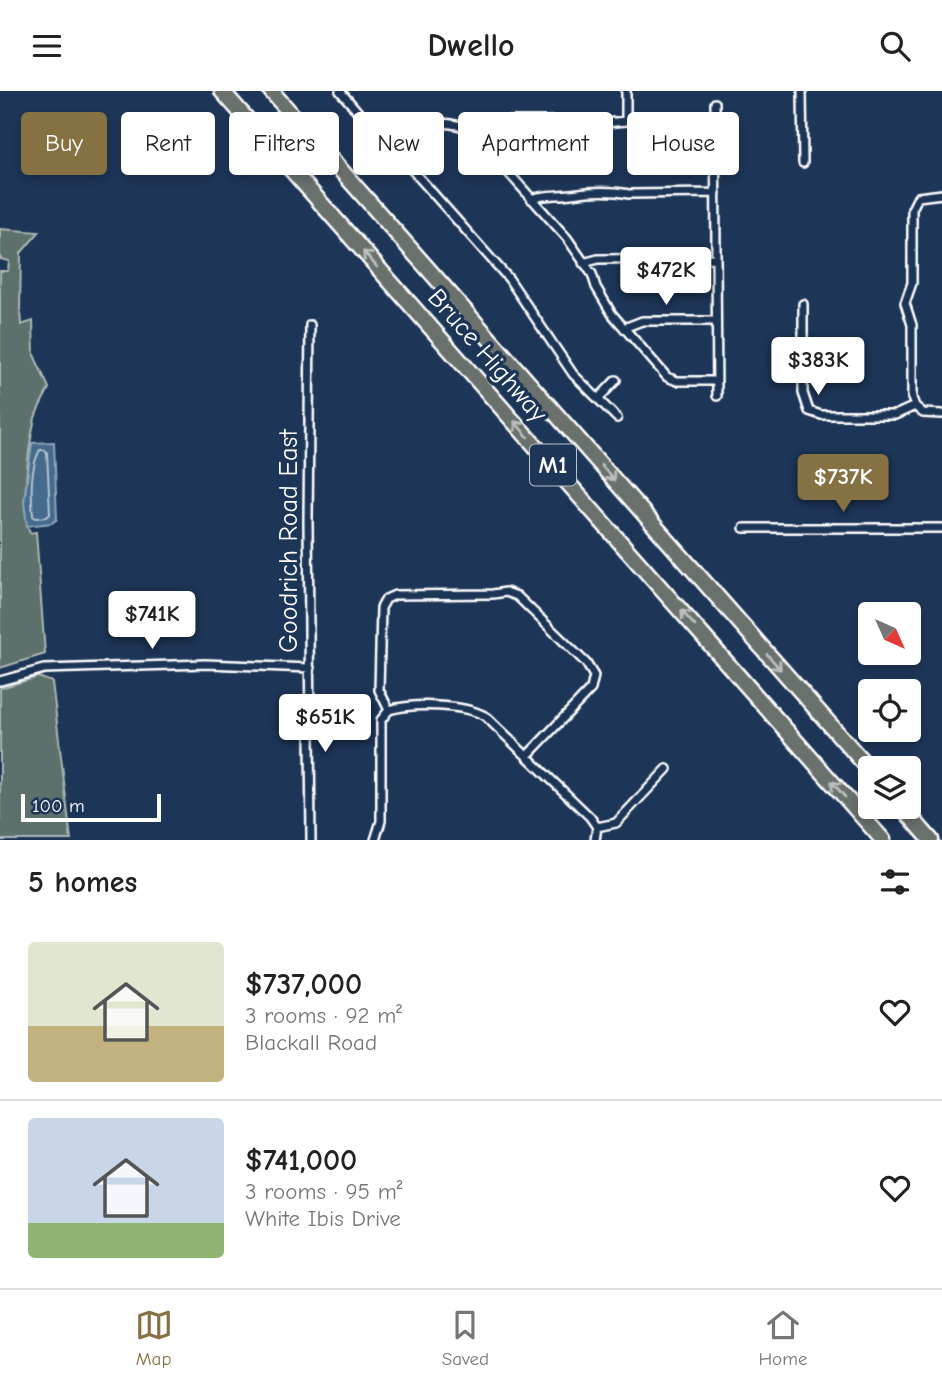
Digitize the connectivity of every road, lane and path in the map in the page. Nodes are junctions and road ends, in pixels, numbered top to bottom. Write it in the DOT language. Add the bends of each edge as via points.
graph roads {
  1 [pos="222,91"];
  2 [pos="271,91"];
  3 [pos="340,91"];
  4 [pos="626,91"];
  5 [pos="802,91"];
  6 [pos="715,103"];
  7 [pos="359,112"];
  8 [pos="715,112"];
  9 [pos="626,121"];
  10 [pos="613,122"];
  11 [pos="803,163"];
  12 [pos="417,175"];
  13 [pos="510,175"];
  14 [pos="716,175"];
  15 [pos="716,193"];
  16 [pos="942,194"];
  17 [pos="531,199"];
  18 [pos="716,258"];
  19 [pos="583,263"];
  20 [pos="803,304"];
  21 [pos="716,321"];
  22 [pos="310,325"];
  23 [pos="624,328"];
  24 [pos="617,380"];
  25 [pos="717,381"];
  26 [pos="717,396"];
  27 [pos="598,399"];
  28 [pos="915,405"];
  29 [pos="942,414"];
  30 [pos="617,418"];
  31 [pos="942,527"];
  32 [pos="744,528"];
  33 [pos="310,668"];
  34 [pos="0,681"];
  35 [pos="389,709"];
  36 [pos="527,756"];
  37 [pos="858,756"];
  38 [pos="667,769"];
  39 [pos="913,819"];
  40 [pos="597,827"];
  41 [pos="312,840"];
  42 [pos="375,840"];
  43 [pos="595,840"];
  44 [pos="883,840"];
  45 [pos="931,840"];
  44 -- 1 [label="highway, Bruce Highway / M1, one-way"];
  2 -- 37 [label="highway, Bruce Highway / M1, one-way"];
  3 -- 7 [label="street"];
  4 -- 9 [label="street"];
  5 -- 11 [label="street"];
  6 -- 8 [label="street"];
  9 -- 10 [label="street"];
  12 -- 27 [label="street" via="509,279 567,366"];
  13 -- 17 [label="street"];
  14 -- 15 [label="street"];
  15 -- 17 [label="street" via="583,191"];
  15 -- 18 [label="street"];
  16 -- 28 [label="street" via="918,197 912,209 912,283 905,303 912,325"];
  17 -- 19 [label="street"];
  18 -- 19 [label="street"];
  18 -- 21 [label="street"];
  19 -- 23 [label="street"];
  20 -- 28 [label="street" via="803,393 809,411 895,415"];
  21 -- 23 [label="street" via="642,321"];
  21 -- 25 [label="street"];
  22 -- 33 [label="street, Goodrich Road East"];
  23 -- 25 [label="street" via="673,381"];
  24 -- 27 [label="street"];
  25 -- 26 [label="street"];
  27 -- 30 [label="street"];
  28 -- 29 [label="street" via="923,413"];
  31 -- 32 [label="street"];
  33 -- 34 [label="street" via="205,664 44,669"];
  33 -- 41 [label="street, Goodrich Road East"];
  35 -- 36 [label="street" via="473,709"];
  35 -- 36 [label="street" via="379,690 381,608 386,599 395,594 506,592 517,596 594,676 591,689"];
  35 -- 42 [label="street" via="381,720 381,821"];
  36 -- 40 [label="street"];
  38 -- 40 [label="street" via="616,823"];
  39 -- 45 [label="highway"];
  40 -- 43 [label="street"];
}
